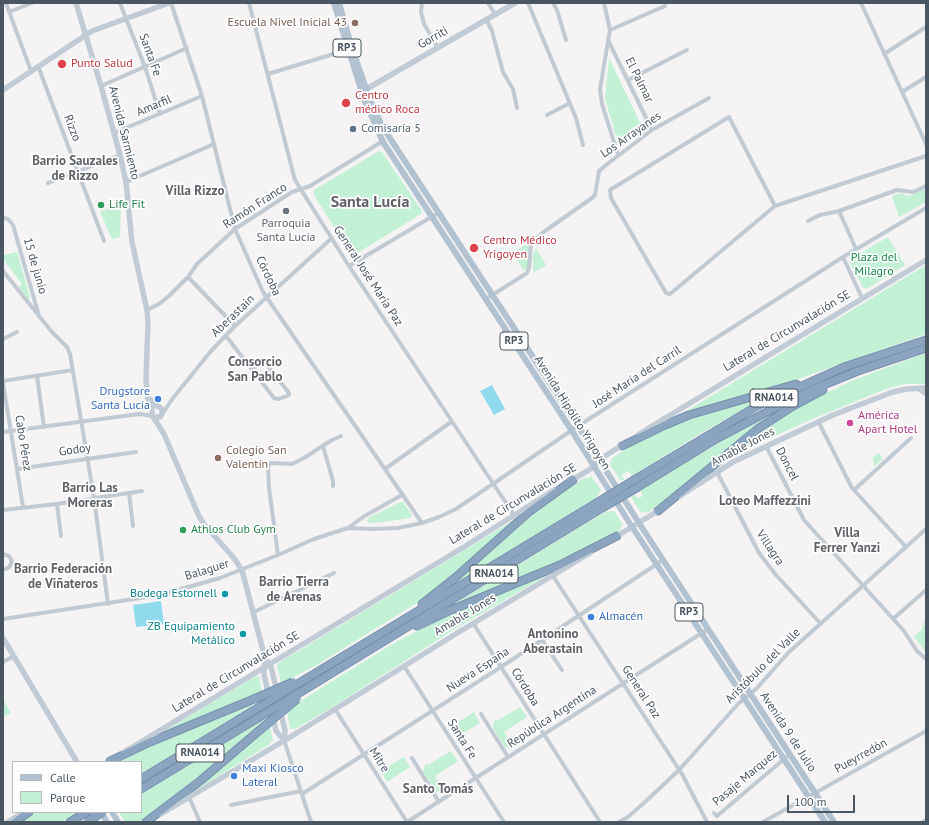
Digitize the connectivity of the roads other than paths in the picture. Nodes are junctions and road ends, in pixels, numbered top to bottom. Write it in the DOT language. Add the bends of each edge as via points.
graph roads {
  1 [pos="6,3"];
  2 [pos="32,3"];
  3 [pos="76,3"];
  4 [pos="120,3"];
  5 [pos="170,3"];
  6 [pos="249,3"];
  7 [pos="334,3"];
  8 [pos="339,3"];
  9 [pos="422,3"];
  10 [pos="488,3"];
  11 [pos="515,3"];
  12 [pos="528,3"];
  13 [pos="553,3"];
  14 [pos="604,3"];
  15 [pos="861,3"];
  16 [pos="665,6"];
  17 [pos="9,12"];
  18 [pos="495,14"];
  19 [pos="126,19"];
  20 [pos="486,19"];
  21 [pos="926,27"];
  22 [pos="610,30"];
  23 [pos="86,35"];
  24 [pos="608,39"];
  25 [pos="566,40"];
  26 [pos="187,48"];
  27 [pos="438,48"];
  28 [pos="350,49"];
  29 [pos="688,50"];
  30 [pos="884,54"];
  31 [pos="38,66"];
  32 [pos="145,67"];
  33 [pos="31,71"];
  34 [pos="268,74"];
  35 [pos="926,77"];
  36 [pos="628,80"];
  37 [pos="101,86"];
  38 [pos="3,90"];
  39 [pos="364,90"];
  40 [pos="902,92"];
  41 [pos="202,96"];
  42 [pos="709,98"];
  43 [pos="570,104"];
  44 [pos="517,108"];
  45 [pos="160,114"];
  46 [pos="547,115"];
  47 [pos="652,130"];
  48 [pos="114,133"];
  49 [pos="389,137"];
  50 [pos="383,142"];
  51 [pos="214,144"];
  52 [pos="926,144"];
  53 [pos="583,145"];
  54 [pos="120,155"];
  55 [pos="618,155"];
  56 [pos="926,156"];
  57 [pos="78,171"];
  58 [pos="126,182"];
  59 [pos="48,183"];
  60 [pos="926,186"];
  61 [pos="301,190"];
  62 [pos="775,206"];
  63 [pos="926,208"];
  64 [pos="839,211"];
  65 [pos="438,213"];
  66 [pos="432,217"];
  67 [pos="3,218"];
  68 [pos="808,221"];
  69 [pos="235,229"];
  70 [pos="332,238"];
  71 [pos="104,241"];
  72 [pos="856,249"];
  73 [pos="843,257"];
  74 [pos="926,260"];
  75 [pos="349,266"];
  76 [pos="3,271"];
  77 [pos="188,276"];
  78 [pos="492,295"];
  79 [pos="267,297"];
  80 [pos="862,298"];
  81 [pos="486,299"];
  82 [pos="147,310"];
  83 [pos="39,317"];
  84 [pos="235,326"];
  85 [pos="17,332"];
  86 [pos="226,336"];
  87 [pos="3,339"];
  88 [pos="926,340"];
  89 [pos="926,348"];
  90 [pos="871,366"];
  91 [pos="844,367"];
  92 [pos="252,369"];
  93 [pos="73,370"];
  94 [pos="37,376"];
  95 [pos="3,382"];
  96 [pos="916,388"];
  97 [pos="926,388"];
  98 [pos="926,394"];
  99 [pos="173,398"];
  100 [pos="154,411"];
  101 [pos="162,414"];
  102 [pos="82,421"];
  103 [pos="818,421"];
  104 [pos="451,422"];
  105 [pos="578,426"];
  106 [pos="44,427"];
  107 [pos="11,431"];
  108 [pos="572,431"];
  109 [pos="3,432"];
  110 [pos="164,434"];
  111 [pos="340,436"];
  112 [pos="911,438"];
  113 [pos="323,446"];
  114 [pos="622,446"];
  115 [pos="766,446"];
  116 [pos="136,452"];
  117 [pos="88,459"];
  118 [pos="600,461"];
  119 [pos="594,466"];
  120 [pos="17,469"];
  121 [pos="385,469"];
  122 [pos="717,472"];
  123 [pos="573,480"];
  124 [pos="494,484"];
  125 [pos="333,486"];
  126 [pos="854,490"];
  127 [pos="142,491"];
  128 [pos="129,493"];
  129 [pos="402,494"];
  130 [pos="94,498"];
  131 [pos="57,504"];
  132 [pos="23,507"];
  133 [pos="3,510"];
  134 [pos="658,511"];
  135 [pos="514,515"];
  136 [pos="422,522"];
  137 [pos="639,523"];
  138 [pos="133,526"];
  139 [pos="633,526"];
  140 [pos="348,528"];
  141 [pos="926,529"];
  142 [pos="61,536"];
  143 [pos="616,536"];
  144 [pos="906,547"];
  145 [pos="3,554"];
  146 [pos="278,555"];
  147 [pos="663,560"];
  148 [pos="658,564"];
  149 [pos="3,570"];
  150 [pos="242,570"];
  151 [pos="334,573"];
  152 [pos="553,576"];
  153 [pos="863,586"];
  154 [pos="926,590"];
  155 [pos="108,604"];
  156 [pos="254,612"];
  157 [pos="579,616"];
  158 [pos="3,619"];
  159 [pos="893,619"];
  160 [pos="473,623"];
  161 [pos="821,624"];
  162 [pos="391,627"];
  163 [pos="705,631"];
  164 [pos="3,638"];
  165 [pos="386,640"];
  166 [pos="542,640"];
  167 [pos="14,656"];
  168 [pos="926,659"];
  169 [pos="3,662"];
  170 [pos="267,666"];
  171 [pos="404,666"];
  172 [pos="501,667"];
  173 [pos="562,670"];
  174 [pos="294,684"];
  175 [pos="623,684"];
  176 [pos="750,694"];
  177 [pos="297,697"];
  178 [pos="745,698"];
  179 [pos="335,709"];
  180 [pos="433,711"];
  181 [pos="481,714"];
  182 [pos="926,731"];
  183 [pos="544,734"];
  184 [pos="284,740"];
  185 [pos="364,754"];
  186 [pos="790,754"];
  187 [pos="508,757"];
  188 [pos="412,758"];
  189 [pos="785,759"];
  190 [pos="76,761"];
  191 [pos="110,761"];
  192 [pos="111,761"];
  193 [pos="679,770"];
  194 [pos="142,778"];
  195 [pos="476,778"];
  196 [pos="142,788"];
  197 [pos="301,792"];
  198 [pos="812,795"];
  199 [pos="189,797"];
  200 [pos="439,802"];
  201 [pos="231,805"];
  202 [pos="22,813"];
  203 [pos="28,813"];
  204 [pos="84,813"];
  205 [pos="100,813"];
  206 [pos="102,813"];
  207 [pos="113,813"];
  208 [pos="714,813"];
  209 [pos="926,820"];
  210 [pos="832,821"];
  211 [pos="8,822"];
  212 [pos="15,822"];
  213 [pos="70,822"];
  214 [pos="87,822"];
  215 [pos="107,822"];
  216 [pos="118,822"];
  217 [pos="147,822"];
  218 [pos="200,822"];
  219 [pos="311,822"];
  220 [pos="407,822"];
  221 [pos="504,822"];
  222 [pos="600,822"];
  223 [pos="619,822"];
  224 [pos="707,822"];
  225 [pos="763,822"];
  226 [pos="825,822"];
  227 [pos="923,822"];
  1 -- 17 [label="street"];
  2 -- 17 [label="street"];
  3 -- 23 [label="street, Avenida Sarmiento"];
  4 -- 19 [label="street, Santa Fe"];
  5 -- 19 [label="street"];
  5 -- 26 [label="street, Córdoba"];
  6 -- 34 [label="street, General José María Paz"];
  7 -- 28 [label="main road, Avenida Hipólito Yrigoyen / RP3"];
  8 -- 28 [label="main road, Avenida Hipólito Yrigoyen / RP3"];
  9 -- 27 [label="street" via="424,24"];
  10 -- 18 [label="street"];
  11 -- 18 [label="street, Gorriti"];
  12 -- 43 [label="street"];
  13 -- 25 [label="street"];
  14 -- 22 [label="street"];
  15 -- 30 [label="street"];
  16 -- 22 [label="street"];
  17 -- 33 [label="street"];
  18 -- 20 [label="street, Gorriti"];
  19 -- 23 [label="street"];
  19 -- 32 [label="street, Santa Fe"];
  20 -- 27 [label="street, Gorriti"];
  20 -- 44 [label="street" via="502,68 513,89"];
  21 -- 30 [label="street"];
  22 -- 24 [label="street"];
  23 -- 31 [label="street"];
  23 -- 37 [label="street, Avenida Sarmiento"];
  24 -- 36 [label="street, El Palmar"];
  24 -- 55 [label="street" via="600,90"];
  26 -- 32 [label="street"];
  26 -- 41 [label="street, Córdoba"];
  27 -- 39 [label="street, Gorriti"];
  28 -- 34 [label="street"];
  28 -- 39 [label="main road, Avenida Hipólito Yrigoyen / RP3"];
  29 -- 36 [label="street"];
  30 -- 40 [label="street"];
  31 -- 33 [label="street"];
  31 -- 57 [label="street, Rizzo"];
  32 -- 37 [label="street"];
  32 -- 45 [label="street, Santa Fe"];
  33 -- 38 [label="street"];
  34 -- 61 [label="street, General José María Paz" via="295,180"];
  35 -- 40 [label="street"];
  36 -- 47 [label="street, El Palmar"];
  37 -- 48 [label="street, Avenida Sarmiento"];
  39 -- 49 [label="main road, Avenida Hipólito Yrigoyen / RP3"];
  39 -- 50 [label="main road, Avenida Hipólito Yrigoyen / RP3" via="366,105"];
  40 -- 52 [label="street"];
  41 -- 45 [label="street, Amarfil"];
  41 -- 51 [label="street, Córdoba"];
  42 -- 47 [label="street, Los Arrayanes"];
  43 -- 46 [label="street"];
  43 -- 53 [label="street"];
  45 -- 48 [label="street, Amarfil"];
  47 -- 55 [label="street, Los Arrayanes"];
  48 -- 54 [label="street, Avenida Sarmiento"];
  49 -- 50 [label="street, Ramón Franco"];
  49 -- 65 [label="main road, Avenida Hipólito Yrigoyen / RP3"];
  50 -- 61 [label="street, Ramón Franco"];
  50 -- 66 [label="main road, Avenida Hipólito Yrigoyen / RP3"];
  51 -- 58 [label="street"];
  51 -- 69 [label="street, Córdoba"];
  54 -- 57 [label="street"];
  54 -- 58 [label="street, Avenida Sarmiento"];
  55 -- 78 [label="street, Los Arrayanes" via="599,171 595,195 531,243 530,268 527,273"];
  56 -- 62 [label="street"];
  57 -- 59 [label="street"];
  57 -- 71 [label="street, Rizzo"];
  58 -- 82 [label="street, Avenida Sarmiento" via="132,242"];
  60 -- 64 [label="street" via="914,192 897,190"];
  61 -- 69 [label="street, Ramón Franco" via="292,192"];
  61 -- 70 [label="street, General José María Paz"];
  62 -- 62 [label="street" via="729,117 610,190 611,198 666,293 670,294"];
  63 -- 72 [label="street, José María del Carril"];
  64 -- 68 [label="street" via="820,215"];
  64 -- 72 [label="street"];
  65 -- 66 [label="street"];
  65 -- 78 [label="main road, Avenida Hipólito Yrigoyen / RP3"];
  66 -- 75 [label="street"];
  66 -- 81 [label="main road, Avenida Hipólito Yrigoyen / RP3"];
  67 -- 83 [label="street, 15 de junio" via="8,218 13,225"];
  69 -- 77 [label="street, Ramón Franco" via="197,264"];
  69 -- 79 [label="street, Córdoba"];
  70 -- 75 [label="street, General José María Paz"];
  70 -- 79 [label="street, Aberastain"];
  72 -- 73 [label="street, José María del Carril"];
  73 -- 80 [label="street"];
  73 -- 105 [label="street, José María del Carril"];
  74 -- 80 [label="street, Lateral de Circunvalación SE"];
  75 -- 104 [label="street, General José María Paz"];
  76 -- 83 [label="street"];
  77 -- 82 [label="street, Ramón Franco" via="159,304"];
  77 -- 84 [label="street"];
  78 -- 81 [label="street, Los Arrayanes"];
  78 -- 105 [label="main road, Avenida Hipólito Yrigoyen / RP3"];
  79 -- 84 [label="street, Aberastain"];
  79 -- 121 [label="street, Córdoba"];
  80 -- 114 [label="street, Lateral de Circunvalación SE"];
  81 -- 108 [label="main road, Avenida Hipólito Yrigoyen / RP3"];
  82 -- 100 [label="street, Avenida Sarmiento" via="146,391"];
  83 -- 93 [label="street" via="67,347"];
  84 -- 86 [label="street, Aberastain"];
  85 -- 87 [label="street"];
  86 -- 92 [label="street"];
  86 -- 99 [label="street, Aberastain"];
  88 -- 91 [label="highway, RNA014"];
  89 -- 90 [label="highway, RNA014"];
  90 -- 134 [label="highway" via="813,395 769,421"];
  90 -- 165 [label="highway, RNA014, bridge" via="767,411 716,439"];
  91 -- 114 [label="highway" via="685,417"];
  91 -- 162 [label="highway, RNA014, bridge" via="757,406"];
  92 -- 92 [label="street" via="265,362 290,392 289,395 274,398"];
  93 -- 94 [label="street"];
  93 -- 102 [label="street"];
  94 -- 95 [label="street"];
  94 -- 106 [label="street"];
  95 -- 107 [label="street, Cabo Pérez"];
  96 -- 97 [label="street, Amable Jones"];
  96 -- 98 [label="street"];
  96 -- 103 [label="street, Amable Jones" via="886,394"];
  99 -- 100 [label="street, Aberastain"];
  99 -- 101 [label="street, Aberastain"];
  100 -- 101 [label="street" via="158,417"];
  100 -- 101 [label="street" via="161,408"];
  100 -- 102 [label="street, Aberastain"];
  100 -- 110 [label="street, Avenida Sarmiento"];
  101 -- 110 [label="street, Avenida Sarmiento"];
  102 -- 106 [label="street, Aberastain"];
  102 -- 117 [label="street"];
  103 -- 115 [label="street, Amable Jones"];
  103 -- 126 [label="street"];
  104 -- 121 [label="street"];
  104 -- 124 [label="street, General José María Paz"];
  105 -- 108 [label="street, José María del Carril"];
  105 -- 118 [label="main road, Avenida Hipólito Yrigoyen / RP3"];
  106 -- 107 [label="street, Aberastain"];
  107 -- 109 [label="street, Aberastain"];
  107 -- 120 [label="street, Cabo Pérez"];
  108 -- 119 [label="main road, Avenida Hipólito Yrigoyen / RP3"];
  108 -- 124 [label="street, José María del Carril"];
  110 -- 150 [label="street, Avenida Sarmiento" via="203,523"];
  111 -- 113 [label="street"];
  112 -- 126 [label="street"];
  113 -- 125 [label="street"];
  113 -- 146 [label="street" via="292,464 268,466"];
  114 -- 118 [label="street, Lateral de Circunvalación SE"];
  115 -- 122 [label="street, Amable Jones"];
  115 -- 153 [label="street, Doncel" via="804,520"];
  116 -- 117 [label="street, Godoy"];
  117 -- 120 [label="street, Godoy"];
  117 -- 130 [label="street"];
  118 -- 119 [label="street, Lateral de Circunvalación SE"];
  118 -- 137 [label="main road, Avenida Hipólito Yrigoyen / RP3"];
  119 -- 123 [label="street, Lateral de Circunvalación SE"];
  119 -- 139 [label="main road, Avenida Hipólito Yrigoyen / RP3"];
  120 -- 132 [label="street, Cabo Pérez"];
  121 -- 129 [label="street, Córdoba"];
  122 -- 134 [label="street, Amable Jones"];
  122 -- 161 [label="street, Villagra" via="759,553"];
  123 -- 135 [label="street, Lateral de Circunvalación SE"];
  123 -- 162 [label="highway" via="530,511 447,584"];
  124 -- 135 [label="street, General José María Paz"];
  124 -- 136 [label="street, José María del Carril" via="456,509"];
  126 -- 144 [label="street"];
  127 -- 128 [label="street"];
  128 -- 130 [label="street"];
  128 -- 138 [label="street"];
  129 -- 136 [label="street, Córdoba"];
  129 -- 140 [label="street, Balaguer"];
  130 -- 131 [label="street"];
  130 -- 155 [label="street"];
  131 -- 132 [label="street"];
  131 -- 142 [label="street"];
  132 -- 133 [label="street"];
  134 -- 137 [label="street, Amable Jones"];
  135 -- 170 [label="street, Lateral de Circunvalación SE"];
  136 -- 140 [label="street, José María del Carril" via="398,528"];
  137 -- 139 [label="street, Amable Jones"];
  137 -- 147 [label="main road, Avenida Hipólito Yrigoyen / RP3"];
  139 -- 143 [label="street, Amable Jones"];
  139 -- 148 [label="main road, Avenida Hipólito Yrigoyen / RP3"];
  140 -- 146 [label="street, Balaguer"];
  141 -- 144 [label="street, Aristóbulo del Valle"];
  143 -- 152 [label="street, Amable Jones"];
  143 -- 165 [label="highway" via="560,565"];
  144 -- 153 [label="street, Aristóbulo del Valle"];
  145 -- 149 [label="street" via="9,556 12,564"];
  146 -- 150 [label="street, Balaguer"];
  147 -- 148 [label="street, Nueva España"];
  147 -- 163 [label="main road, Avenida Hipólito Yrigoyen / RP3"];
  148 -- 157 [label="street, Nueva España"];
  148 -- 163 [label="main road, Avenida Hipólito Yrigoyen / RP3"];
  150 -- 155 [label="street, Balaguer" via="160,595"];
  150 -- 156 [label="street, Avenida Sarmiento"];
  151 -- 156 [label="street"];
  152 -- 157 [label="street, General Paz"];
  152 -- 160 [label="street, Amable Jones"];
  153 -- 159 [label="street, Doncel"];
  153 -- 161 [label="street, Aristóbulo del Valle"];
  154 -- 159 [label="street"];
  155 -- 158 [label="street, Balaguer"];
  156 -- 170 [label="street, Avenida Sarmiento"];
  157 -- 166 [label="street, Nueva España"];
  157 -- 175 [label="street, General Paz"];
  159 -- 168 [label="street, Doncel"];
  160 -- 171 [label="street, Amable Jones"];
  160 -- 172 [label="street, Córdoba"];
  161 -- 176 [label="street, Aristóbulo del Valle" via="789,652"];
  162 -- 174 [label="highway, RNA014"];
  163 -- 175 [label="street, República Argentina"];
  163 -- 176 [label="main road, Avenida Hipólito Yrigoyen / RP3"];
  163 -- 178 [label="main road, Avenida Hipólito Yrigoyen / RP3"];
  164 -- 167 [label="street"];
  165 -- 177 [label="highway, RNA014"];
  166 -- 172 [label="street, Nueva España"];
  166 -- 173 [label="street"];
  167 -- 169 [label="street"];
  167 -- 190 [label="street"];
  170 -- 184 [label="street, Avenida Sarmiento" via="285,730"];
  170 -- 191 [label="street, Lateral de Circunvalación SE"];
  171 -- 179 [label="street, Amable Jones"];
  171 -- 180 [label="street, Santa Fe"];
  172 -- 180 [label="street, Nueva España"];
  172 -- 183 [label="street, Córdoba"];
  174 -- 192 [label="highway, bridge" via="150,742"];
  174 -- 194 [label="highway, RNA014, bridge"];
  175 -- 183 [label="street, República Argentina"];
  175 -- 193 [label="street, General Paz"];
  176 -- 178 [label="street, Aristóbulo del Valle"];
  176 -- 186 [label="main road, Avenida 9 de Julio"];
  177 -- 196 [label="highway, RNA014, bridge"];
  177 -- 217 [label="highway, bridge" via="200,781"];
  178 -- 189 [label="main road, Avenida 9 de Julio"];
  178 -- 193 [label="street, Aristóbulo del Valle"];
  179 -- 184 [label="street, Amable Jones"];
  179 -- 185 [label="street, Mitre"];
  180 -- 185 [label="street, Nueva España"];
  180 -- 195 [label="street, Santa Fe"];
  181 -- 187 [label="street"];
  182 -- 198 [label="street, Pueyrredón"];
  183 -- 187 [label="street, República Argentina"];
  183 -- 222 [label="street, Córdoba"];
  184 -- 197 [label="street, Avenida Sarmiento"];
  184 -- 199 [label="street, Amable Jones"];
  185 -- 197 [label="street, Nueva España"];
  185 -- 220 [label="street, Mitre"];
  186 -- 189 [label="street, Pasaje Marquez"];
  186 -- 198 [label="main road, Avenida 9 de Julio"];
  187 -- 195 [label="street, República Argentina"];
  188 -- 200 [label="street"];
  189 -- 198 [label="main road, Avenida 9 de Julio"];
  189 -- 208 [label="street, Pasaje Marquez" via="717,816"];
  193 -- 223 [label="street, Aristóbulo del Valle" via="628,817"];
  193 -- 224 [label="street, General Paz"];
  195 -- 200 [label="street, República Argentina"];
  195 -- 221 [label="street, Santa Fe"];
  197 -- 201 [label="street"];
  197 -- 219 [label="street, Avenida Sarmiento"];
  198 -- 210 [label="main road, Avenida 9 de Julio"];
  198 -- 225 [label="street, Pueyrredón"];
  198 -- 226 [label="main road, Avenida 9 de Julio"];
  199 -- 217 [label="street, Amable Jones"];
  199 -- 218 [label="street"];
  200 -- 220 [label="street, República Argentina"];
  202 -- 211 [label="street"];
  203 -- 212 [label="highway"];
  204 -- 213 [label="highway"];
  205 -- 214 [label="highway, bridge"];
  206 -- 215 [label="main road"];
  207 -- 216 [label="main road"];
  209 -- 227 [label="street"];
}
